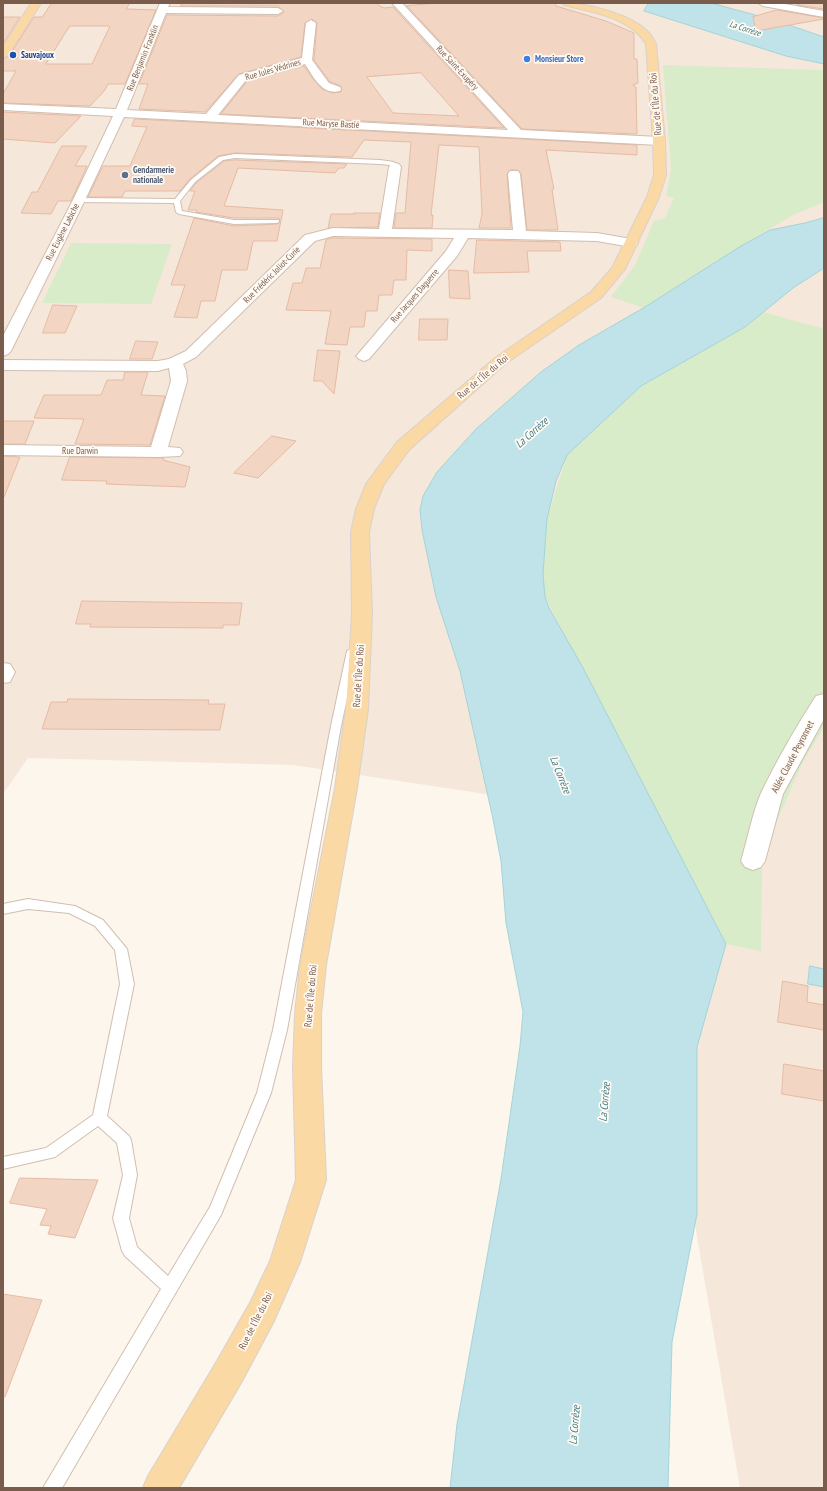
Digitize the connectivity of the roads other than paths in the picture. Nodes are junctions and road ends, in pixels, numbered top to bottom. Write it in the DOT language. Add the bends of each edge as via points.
graph roads {
  1 [pos="36,3"];
  2 [pos="397,3"];
  3 [pos="567,3"];
  4 [pos="804,3"];
  5 [pos="772,4"];
  6 [pos="164,7"];
  7 [pos="278,11"];
  8 [pos="824,13"];
  9 [pos="311,23"];
  10 [pos="3,55"];
  11 [pos="307,60"];
  12 [pos="336,89"];
  13 [pos="3,107"];
  14 [pos="121,112"];
  15 [pos="210,117"];
  16 [pos="517,133"];
  17 [pos="659,141"];
  18 [pos="395,167"];
  19 [pos="514,174"];
  20 [pos="79,200"];
  21 [pos="177,201"];
  22 [pos="278,221"];
  23 [pos="385,232"];
  24 [pos="463,234"];
  25 [pos="520,234"];
  26 [pos="632,239"];
  27 [pos="3,351"];
  28 [pos="364,356"];
  29 [pos="174,362"];
  30 [pos="3,365"];
  31 [pos="3,450"];
  32 [pos="362,602"];
  33 [pos="3,669"];
  34 [pos="3,677"];
  35 [pos="824,701"];
  36 [pos="753,861"];
  37 [pos="3,909"];
  38 [pos="99,1118"];
  39 [pos="3,1163"];
  40 [pos="170,1288"];
  41 [pos="52,1488"];
  42 [pos="160,1488"];
  1 -- 10 [label="main road"];
  2 -- 16 [label="street, Rue Saint-Exupéry"];
  3 -- 17 [label="main road, Rue de l'Île du Roi" via="618,18 648,37 651,44"];
  4 -- 8 [label="street"];
  5 -- 8 [label="street"];
  6 -- 7 [label="street"];
  6 -- 14 [label="street, Rue Benjamin Franklin"];
  9 -- 11 [label="street, Rue Jules Védrines"];
  11 -- 12 [label="street, Rue Jules Védrines" via="325,86"];
  11 -- 15 [label="street, Rue Jules Védrines" via="243,77"];
  13 -- 14 [label="street, Rue Maryse Bastié"];
  14 -- 15 [label="street, Rue Maryse Bastié"];
  14 -- 20 [label="street, Rue Eugène Labiche"];
  15 -- 16 [label="street, Rue Maryse Bastié"];
  16 -- 17 [label="street, Rue Maryse Bastié"];
  17 -- 26 [label="main road, Rue de l'Île du Roi" via="660,175 653,197"];
  18 -- 21 [label="lane" via="392,163 380,162 235,156 221,158 193,180"];
  18 -- 23 [label="street"];
  19 -- 25 [label="street"];
  20 -- 21 [label="lane"];
  20 -- 27 [label="street, Rue Eugène Labiche"];
  21 -- 22 [label="lane" via="179,212 234,222"];
  23 -- 24 [label="street, Rue Frédéric Joliot-Curie"];
  23 -- 29 [label="street, Rue Frédéric Joliot-Curie" via="333,232 310,238 191,354"];
  24 -- 25 [label="street, Rue Frédéric Joliot-Curie"];
  24 -- 28 [label="street, Rue Jacques Daguerre" via="452,253"];
  25 -- 26 [label="street, Rue Frédéric Joliot-Curie"];
  26 -- 32 [label="main road, Rue de l'Île du Roi" via="618,269 596,294 500,361 403,446 388,464 375,484 365,509 360,532"];
  29 -- 30 [label="street, Rue Frédéric Joliot-Curie" via="158,366"];
  29 -- 31 [label="street, Rue Darwin" via="179,380 166,452"];
  32 -- 40 [label="lane" via="280,1030 264,1093 216,1210"];
  32 -- 42 [label="main road, Rue de l'Île du Roi" via="357,709 346,788 313,965 308,1014 311,1180 285,1262 262,1312 230,1372"];
  33 -- 34 [label="street"];
  35 -- 36 [label="street, Allée Claude Peyronnet" via="772,794"];
  37 -- 38 [label="lane" via="28,904 71,909 99,923 121,949 127,984"];
  38 -- 39 [label="lane" via="50,1154"];
  38 -- 40 [label="lane" via="124,1140 130,1174 121,1218 130,1251"];
  40 -- 41 [label="lane"];
}
